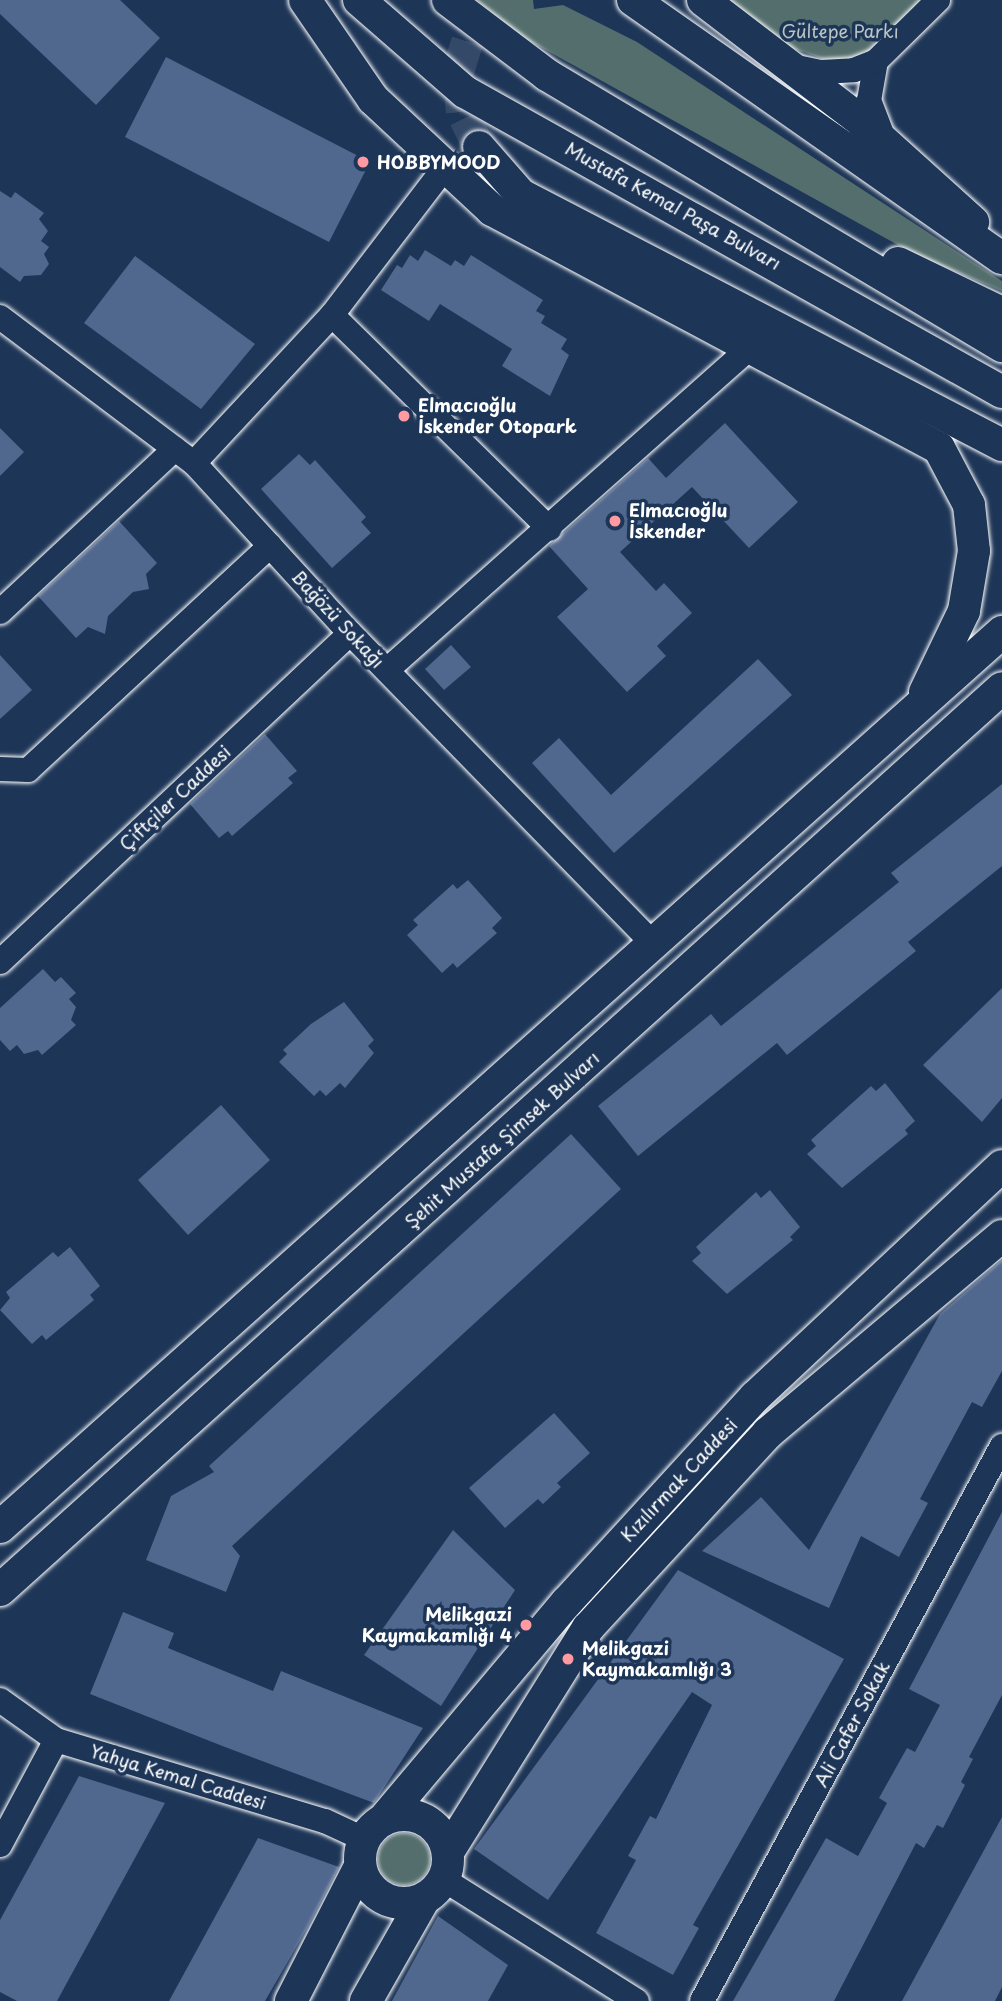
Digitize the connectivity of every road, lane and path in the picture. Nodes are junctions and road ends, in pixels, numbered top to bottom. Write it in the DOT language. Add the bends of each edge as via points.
graph roads {
  1 [pos="305,0"];
  2 [pos="359,0"];
  3 [pos="448,0"];
  4 [pos="633,0"];
  5 [pos="703,0"];
  6 [pos="938,0"];
  7 [pos="876,61"];
  8 [pos="788,65"];
  9 [pos="889,144"];
  10 [pos="478,147"];
  11 [pos="443,170"];
  12 [pos="707,171"];
  13 [pos="677,206"];
  14 [pos="1002,249"];
  15 [pos="1002,258"];
  16 [pos="1002,313"];
  17 [pos="332,316"];
  18 [pos="0,317"];
  19 [pos="1002,346"];
  20 [pos="750,348"];
  21 [pos="1002,392"];
  22 [pos="1002,416"];
  23 [pos="973,430"];
  24 [pos="1002,445"];
  25 [pos="184,456"];
  26 [pos="1002,462"];
  27 [pos="551,529"];
  28 [pos="270,546"];
  29 [pos="0,612"];
  30 [pos="350,633"];
  31 [pos="998,635"];
  32 [pos="387,670"];
  33 [pos="1002,688"];
  34 [pos="912,714"];
  35 [pos="0,769"];
  36 [pos="655,944"];
  37 [pos="0,962"];
  38 [pos="1002,1166"];
  39 [pos="1002,1237"];
  40 [pos="1002,1446"];
  41 [pos="0,1527"];
  42 [pos="0,1590"];
  43 [pos="0,1700"];
  44 [pos="55,1740"];
  45 [pos="369,1841"];
  46 [pos="0,1844"];
  47 [pos="438,1877"];
  48 [pos="290,2001"];
  49 [pos="366,2001"];
  50 [pos="637,2001"];
  51 [pos="702,2001"];
  1 -- 11 [label="main road" via="373,99"];
  2 -- 13 [label="main road, Mustafa Kemal Paşa Bulvarı" via="465,93"];
  3 -- 12 [label="main road" via="547,75"];
  4 -- 15 [label="main road"];
  5 -- 8 [label="main road"];
  6 -- 7 [label="street"];
  7 -- 8 [label="street" via="854,70 821,72"];
  7 -- 9 [label="street" via="869,100 874,124"];
  8 -- 9 [label="main road"];
  9 -- 14 [label="main road"];
  10 -- 23 [label="main road" via="521,195"];
  11 -- 17 [label="street"];
  11 -- 20 [label="main road" via="514,223"];
  12 -- 16 [label="main road"];
  12 -- 19 [label="main road"];
  13 -- 21 [label="main road, Mustafa Kemal Paşa Bulvarı"];
  13 -- 22 [label="main road"];
  17 -- 25 [label="street"];
  17 -- 27 [label="street"];
  18 -- 25 [label="street, Bağözü Sokağı"];
  20 -- 27 [label="street"];
  20 -- 34 [label="main road" via="939,448 962,485 973,526 969,593 944,658"];
  23 -- 24 [label="main road"];
  23 -- 26 [label="main road"];
  25 -- 28 [label="street, Bağözü Sokağı"];
  25 -- 29 [label="street"];
  27 -- 32 [label="street"];
  28 -- 30 [label="street, Bağözü Sokağı"];
  28 -- 35 [label="street" via="28,770"];
  30 -- 32 [label="street, Bağözü Sokağı"];
  30 -- 37 [label="street, Çiftçiler Caddesi"];
  31 -- 34 [label="main road"];
  32 -- 36 [label="street, Bağözü Sokağı"];
  33 -- 42 [label="main road, Şehit Mustafa Şimsek Bulvarı"];
  34 -- 36 [label="main road"];
  36 -- 41 [label="main road"];
  38 -- 45 [label="main road, Kızılırmak Caddesi" via="755,1397 567,1602"];
  39 -- 47 [label="main road, Kızılırmak Caddesi" via="768,1433 587,1628"];
  40 -- 51 [label="street, Ali Cafer Sokak"];
  43 -- 44 [label="street, Yahya Kemal Caddesi"];
  44 -- 45 [label="street, Yahya Kemal Caddesi" via="325,1821"];
  44 -- 46 [label="street"];
  45 -- 47 [label="main road" via="364,1879 383,1899 397,1903"];
  45 -- 47 [label="main road" via="411,1815 424,1819 444,1839"];
  45 -- 48 [label="main road, Kızılırmak Caddesi"];
  47 -- 49 [label="main road, Kızılırmak Caddesi"];
  47 -- 50 [label="street"];
}
